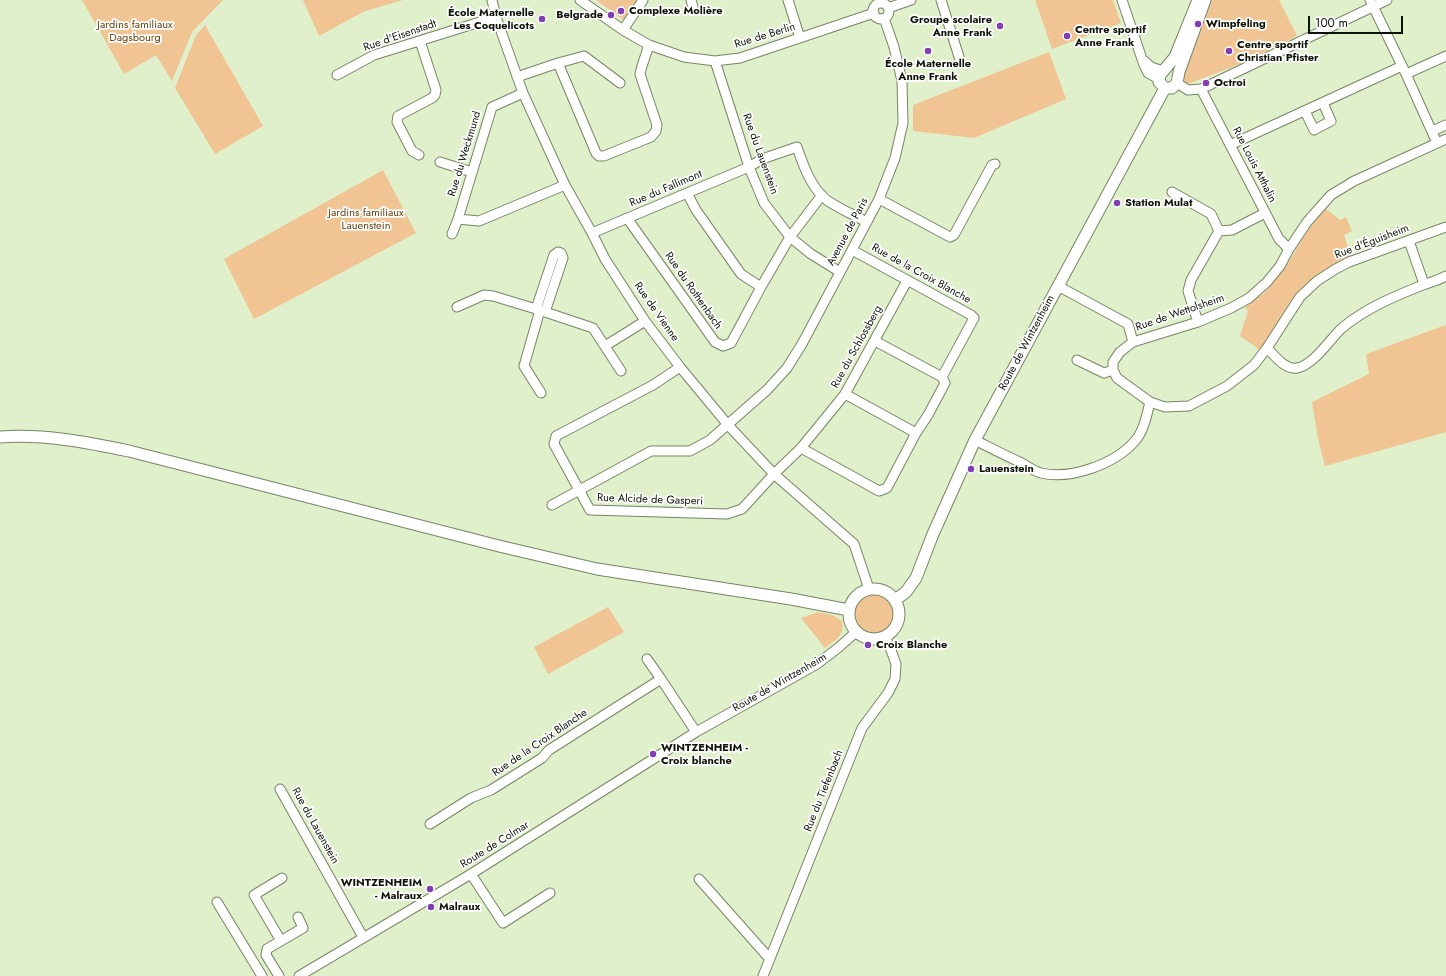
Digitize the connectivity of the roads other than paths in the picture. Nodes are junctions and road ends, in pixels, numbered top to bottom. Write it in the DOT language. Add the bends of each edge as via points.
graph roads {
  1 [pos="492,0"];
  2 [pos="580,0"];
  3 [pos="643,0"];
  4 [pos="788,0"];
  5 [pos="911,0"];
  6 [pos="941,0"];
  7 [pos="1122,0"];
  8 [pos="1198,0"];
  9 [pos="1205,0"];
  10 [pos="1387,0"];
  11 [pos="878,2"];
  12 [pos="1371,3"];
  13 [pos="888,8"];
  14 [pos="874,13"];
  15 [pos="496,17"];
  16 [pos="884,18"];
  17 [pos="623,30"];
  18 [pos="800,38"];
  19 [pos="420,41"];
  20 [pos="649,46"];
  21 [pos="1446,56"];
  22 [pos="715,61"];
  23 [pos="558,63"];
  24 [pos="961,63"];
  25 [pos="1404,70"];
  26 [pos="337,75"];
  27 [pos="517,77"];
  28 [pos="1162,79"];
  29 [pos="1177,82"];
  30 [pos="620,83"];
  31 [pos="1201,89"];
  32 [pos="523,93"];
  33 [pos="1323,103"];
  34 [pos="1305,111"];
  35 [pos="1446,125"];
  36 [pos="1432,132"];
  37 [pos="1446,139"];
  38 [pos="1437,143"];
  39 [pos="1230,145"];
  40 [pos="419,155"];
  41 [pos="440,162"];
  42 [pos="995,164"];
  43 [pos="749,167"];
  44 [pos="472,172"];
  45 [pos="565,185"];
  46 [pos="1172,192"];
  47 [pos="687,193"];
  48 [pos="822,195"];
  49 [pos="879,200"];
  50 [pos="1265,213"];
  51 [pos="627,218"];
  52 [pos="458,219"];
  53 [pos="867,222"];
  54 [pos="1446,227"];
  55 [pos="1219,231"];
  56 [pos="592,233"];
  57 [pos="452,234"];
  58 [pos="790,237"];
  59 [pos="1409,241"];
  60 [pos="1289,249"];
  61 [pos="852,250"];
  62 [pos="840,272"];
  63 [pos="1446,276"];
  64 [pos="907,281"];
  65 [pos="1424,284"];
  66 [pos="1058,286"];
  67 [pos="761,287"];
  68 [pos="456,307"];
  69 [pos="541,310"];
  70 [pos="645,321"];
  71 [pos="1198,322"];
  72 [pos="875,341"];
  73 [pos="1133,342"];
  74 [pos="605,346"];
  75 [pos="1267,348"];
  76 [pos="1077,360"];
  77 [pos="680,366"];
  78 [pos="1113,370"];
  79 [pos="621,372"];
  80 [pos="942,377"];
  81 [pos="541,393"];
  82 [pos="846,394"];
  83 [pos="1150,402"];
  84 [pos="728,425"];
  85 [pos="916,433"];
  86 [pos="0,437"];
  87 [pos="975,440"];
  88 [pos="801,448"];
  89 [pos="774,474"];
  90 [pos="579,491"];
  91 [pos="552,505"];
  92 [pos="869,589"];
  93 [pos="895,600"];
  94 [pos="849,610"];
  95 [pos="856,632"];
  96 [pos="885,637"];
  97 [pos="647,659"];
  98 [pos="661,679"];
  99 [pos="698,730"];
  100 [pos="280,789"];
  101 [pos="430,824"];
  102 [pos="471,874"];
  103 [pos="282,878"];
  104 [pos="699,880"];
  105 [pos="550,893"];
  106 [pos="217,902"];
  107 [pos="298,917"];
  108 [pos="363,937"];
  109 [pos="282,940"];
  110 [pos="769,958"];
  111 [pos="262,976"];
  112 [pos="279,976"];
  113 [pos="299,976"];
  114 [pos="762,976"];
  1 -- 15 [label="street, Rue de Vienne"];
  2 -- 17 [label="street, Rue de Berlin"];
  3 -- 17 [label="street"];
  4 -- 18 [label="street"];
  5 -- 13 [label="street"];
  6 -- 24 [label="street"];
  7 -- 28 [label="street" via="1148,73"];
  8 -- 28 [label="main road, Route de Wintzenheim" via="1176,57"];
  9 -- 29 [label="main road"];
  10 -- 12 [label="street"];
  11 -- 13 [label="street"];
  11 -- 14 [label="street"];
  12 -- 25 [label="street"];
  12 -- 31 [label="street"];
  13 -- 16 [label="street" via="889,14"];
  14 -- 16 [label="street" via="878,18"];
  14 -- 18 [label="street, Rue de Berlin"];
  15 -- 19 [label="street, Rue d'Eisenstadt"];
  15 -- 27 [label="street, Rue de Vienne"];
  16 -- 49 [label="street, Avenue de Paris" via="902,81 903,123 895,158"];
  17 -- 20 [label="street, Rue de Berlin"];
  18 -- 22 [label="street, Rue de Berlin" via="740,58"];
  19 -- 26 [label="street, Rue d'Eisenstadt" via="374,55"];
  19 -- 40 [label="street" via="436,90 435,95 398,116 397,122 412,151"];
  20 -- 22 [label="street, Rue de Berlin" via="684,57"];
  20 -- 23 [label="street" via="640,74 657,125 656,131 651,137 604,156 596,153"];
  21 -- 25 [label="street"];
  22 -- 43 [label="street, Rue du Lauenstein"];
  23 -- 27 [label="street"];
  23 -- 30 [label="street" via="584,56"];
  25 -- 33 [label="street"];
  25 -- 36 [label="street"];
  27 -- 32 [label="street, Rue de Vienne"];
  28 -- 29 [label="main road" via="1172,88"];
  28 -- 29 [label="main road" via="1166,70 1173,72"];
  28 -- 66 [label="main road, Route de Wintzenheim"];
  29 -- 31 [label="street" via="1188,90"];
  31 -- 39 [label="street, Rue Louis Atthalin"];
  32 -- 44 [label="street, Rue du Weckmund" via="492,107"];
  32 -- 45 [label="street, Rue de Vienne"];
  33 -- 34 [label="street"];
  33 -- 34 [label="street" via="1331,122 1314,130"];
  34 -- 39 [label="street"];
  35 -- 36 [label="street"];
  36 -- 38 [label="street"];
  37 -- 38 [label="street, Rue de Wettolsheim"];
  38 -- 60 [label="street, Rue de Wettolsheim" via="1354,181 1332,196 1307,222"];
  39 -- 50 [label="street, Rue Louis Atthalin"];
  41 -- 44 [label="street"];
  42 -- 49 [label="street" via="992,165 954,235 950,237"];
  43 -- 47 [label="street, Rue du Fallimont"];
  43 -- 48 [label="street, Rue du Fallimont" via="762,159 797,147 806,174"];
  43 -- 58 [label="street, Rue du Lauenstein" via="764,203"];
  44 -- 52 [label="street, Rue du Weckmund"];
  45 -- 52 [label="street" via="479,221"];
  45 -- 56 [label="street, Rue de Vienne"];
  46 -- 55 [label="street" via="1211,214"];
  47 -- 51 [label="street, Rue du Fallimont"];
  47 -- 67 [label="street" via="741,274"];
  48 -- 53 [label="street" via="827,201"];
  48 -- 58 [label="street, Rue du Rothenbach"];
  49 -- 53 [label="street, Avenue de Paris"];
  50 -- 55 [label="street" via="1232,230"];
  50 -- 60 [label="street, Rue Louis Atthalin" via="1279,239"];
  51 -- 56 [label="street, Rue du Fallimont"];
  51 -- 67 [label="street, Rue du Rothenbach" via="715,342 723,346 731,343"];
  52 -- 57 [label="street, Rue du Weckmund"];
  53 -- 61 [label="street, Avenue de Paris"];
  54 -- 59 [label="street, Rue d'Éguisheim"];
  55 -- 71 [label="street" via="1191,280 1188,291"];
  56 -- 70 [label="street, Rue de Vienne" via="605,259"];
  58 -- 62 [label="street, Rue du Lauenstein"];
  58 -- 67 [label="street, Rue du Rothenbach"];
  59 -- 65 [label="street"];
  59 -- 75 [label="street, Rue d'Éguisheim" via="1349,262 1317,281 1300,297"];
  60 -- 71 [label="street, Rue de Wettolsheim" via="1267,282 1249,298"];
  61 -- 62 [label="street, Avenue de Paris"];
  61 -- 64 [label="street, Rue de la Croix Blanche"];
  62 -- 84 [label="street, Avenue de Paris" via="787,368"];
  63 -- 65 [label="street"];
  64 -- 72 [label="street, Rue du Schlossberg"];
  64 -- 80 [label="street, Rue de la Croix Blanche" via="974,318"];
  65 -- 75 [label="street" via="1373,307 1342,328 1315,357 1297,368 1288,367"];
  66 -- 73 [label="street" via="1128,324"];
  66 -- 87 [label="main road, Route de Wintzenheim"];
  68 -- 69 [label="street" via="484,295"];
  69 -- 69 [label="street" via="563,258 558,252 554,255"];
  69 -- 74 [label="street" via="593,328"];
  69 -- 81 [label="street" via="524,366"];
  70 -- 74 [label="street"];
  70 -- 77 [label="street, Rue de Vienne"];
  71 -- 73 [label="street, Rue de Wettolsheim"];
  72 -- 80 [label="street"];
  72 -- 82 [label="street, Rue du Schlossberg"];
  73 -- 78 [label="street, Rue de Wettolsheim" via="1120,352 1113,362"];
  74 -- 79 [label="street"];
  75 -- 83 [label="street, Rue d'Éguisheim" via="1254,365 1227,386 1189,406 1165,407"];
  76 -- 78 [label="street" via="1104,373"];
  77 -- 84 [label="street, Rue de Vienne"];
  77 -- 90 [label="street, Rue Alcide de Gasperi" via="653,385 556,436 554,444"];
  78 -- 83 [label="street" via="1117,378"];
  80 -- 85 [label="street, Rue de la Croix Blanche" via="945,383"];
  82 -- 85 [label="street"];
  82 -- 88 [label="street, Rue du Schlossberg"];
  83 -- 87 [label="street" via="1136,440 1120,454 1086,470 1063,475 1039,472"];
  84 -- 89 [label="street, Rue de Vienne"];
  84 -- 90 [label="street, Avenue de Paris" via="710,440 690,451 651,451"];
  85 -- 88 [label="street, Rue de la Croix Blanche" via="887,488 879,492"];
  86 -- 94 [label="main road" via="36,436 74,440 129,451 597,569"];
  87 -- 93 [label="main road, Route de Wintzenheim" via="916,578 906,592"];
  88 -- 89 [label="street, Rue du Schlossberg"];
  89 -- 90 [label="street, Rue Alcide de Gasperi" via="742,509 727,514 590,510"];
  89 -- 92 [label="street, Rue de Vienne" via="854,544"];
  90 -- 91 [label="street, Avenue de Paris"];
  92 -- 93 [label="main road" via="880,590"];
  92 -- 94 [label="main road" via="853,600"];
  93 -- 96 [label="main road" via="899,612 898,623"];
  94 -- 95 [label="main road" via="850,621"];
  95 -- 96 [label="main road" via="873,639"];
  95 -- 99 [label="street, Route de Wintzenheim" via="817,664"];
  96 -- 110 [label="street, Rue du Tiefenbach" via="896,664 895,679 888,693 862,728"];
  97 -- 98 [label="street"];
  98 -- 99 [label="street"];
  98 -- 101 [label="street, Rue de la Croix Blanche" via="549,750 542,758"];
  99 -- 102 [label="street, Route de Colmar"];
  100 -- 108 [label="street, Rue du Lauenstein"];
  102 -- 105 [label="street" via="503,923"];
  102 -- 108 [label="street, Route de Colmar"];
  103 -- 109 [label="street" via="254,895"];
  104 -- 110 [label="street"];
  106 -- 111 [label="street"];
  107 -- 109 [label="street" via="303,928"];
  108 -- 113 [label="street, Route de Colmar"];
  109 -- 112 [label="street" via="267,949 266,955"];
  110 -- 114 [label="street, Rue du Tiefenbach"];
}
